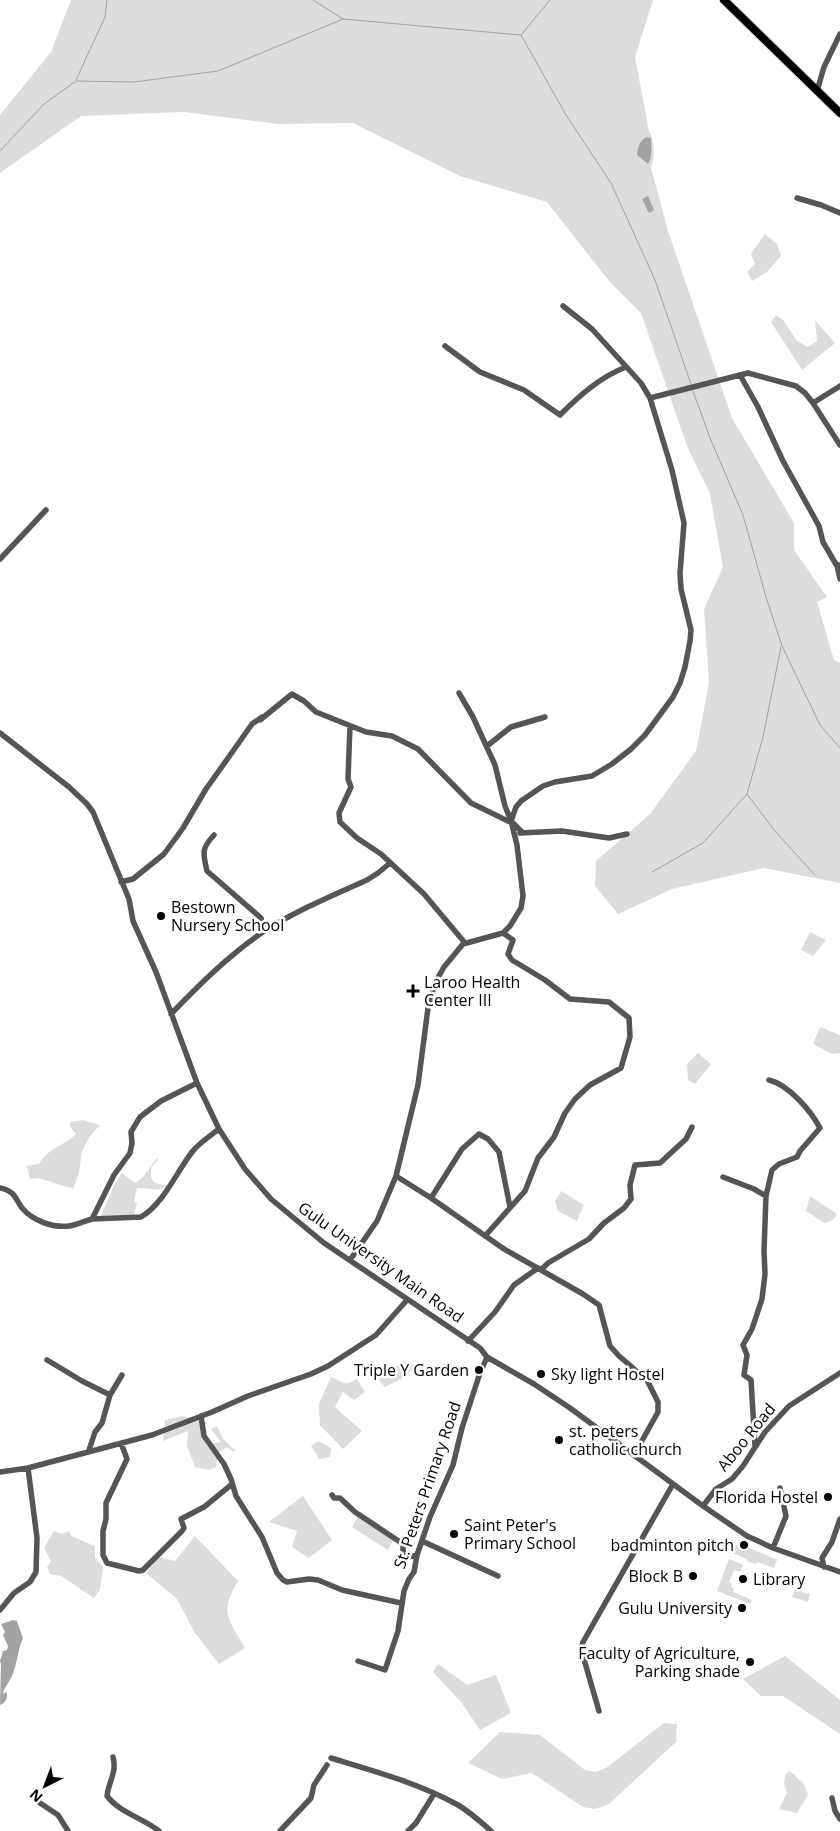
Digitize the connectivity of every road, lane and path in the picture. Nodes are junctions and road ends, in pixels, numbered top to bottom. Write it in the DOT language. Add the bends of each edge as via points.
graph roads {
  1 [pos="724,0"];
  2 [pos="840,34"];
  3 [pos="817,90"];
  4 [pos="840,113"];
  5 [pos="797,198"];
  6 [pos="840,213"];
  7 [pos="563,306"];
  8 [pos="445,346"];
  9 [pos="626,368"];
  10 [pos="740,375"];
  11 [pos="840,386"];
  12 [pos="650,398"];
  13 [pos="813,403"];
  14 [pos="840,445"];
  15 [pos="46,510"];
  16 [pos="0,559"];
  17 [pos="838,565"];
  18 [pos="840,579"];
  19 [pos="459,693"];
  20 [pos="545,717"];
  21 [pos="350,726"];
  22 [pos="0,733"];
  23 [pos="487,746"];
  24 [pos="506,808"];
  25 [pos="492,815"];
  26 [pos="511,822"];
  27 [pos="514,833"];
  28 [pos="523,833"];
  29 [pos="627,834"];
  30 [pos="214,835"];
  31 [pos="390,862"];
  32 [pos="121,882"];
  33 [pos="503,933"];
  34 [pos="260,934"];
  35 [pos="465,943"];
  36 [pos="171,1014"];
  37 [pos="769,1080"];
  38 [pos="197,1084"];
  39 [pos="692,1127"];
  40 [pos="219,1129"];
  41 [pos="396,1176"];
  42 [pos="722,1177"];
  43 [pos="0,1188"];
  44 [pos="766,1196"];
  45 [pos="431,1198"];
  46 [pos="510,1207"];
  47 [pos="92,1219"];
  48 [pos="485,1236"];
  49 [pos="350,1260"];
  50 [pos="540,1269"];
  51 [pos="407,1300"];
  52 [pos="468,1341"];
  53 [pos="487,1357"];
  54 [pos="47,1360"];
  55 [pos="840,1373"];
  56 [pos="122,1375"];
  57 [pos="110,1395"];
  58 [pos="201,1416"];
  59 [pos="121,1443"];
  60 [pos="755,1446"];
  61 [pos="89,1450"];
  62 [pos="634,1455"];
  63 [pos="28,1468"];
  64 [pos="0,1472"];
  65 [pos="232,1484"];
  66 [pos="673,1484"];
  67 [pos="780,1488"];
  68 [pos="332,1495"];
  69 [pos="703,1506"];
  70 [pos="840,1519"];
  71 [pos="422,1541"];
  72 [pos="774,1548"];
  73 [pos="417,1555"];
  74 [pos="824,1567"];
  75 [pos="840,1572"];
  76 [pos="498,1576"];
  77 [pos="402,1603"];
  78 [pos="0,1610"];
  79 [pos="358,1662"];
  80 [pos="599,1711"];
  81 [pos="113,1757"];
  82 [pos="331,1758"];
  83 [pos="327,1765"];
  84 [pos="434,1794"];
  85 [pos="832,1798"];
  86 [pos="37,1800"];
  87 [pos="840,1820"];
  88 [pos="68,1831"];
  89 [pos="159,1831"];
  90 [pos="280,1831"];
  91 [pos="408,1831"];
  92 [pos="491,1831"];
  1 -- 3 [label="main road"];
  2 -- 3 [label="street"];
  3 -- 4 [label="main road"];
  5 -- 6 [label="street"];
  7 -- 9 [label="street" via="592,329"];
  8 -- 9 [label="street" via="480,372 524,390 560,416 598,382"];
  9 -- 12 [label="street"];
  10 -- 12 [label="street"];
  10 -- 13 [label="street" via="754,374 796,386"];
  10 -- 17 [label="street" via="819,526 823,542"];
  11 -- 13 [label="street"];
  12 -- 26 [label="street" via="684,523 681,589 691,630 680,684 632,749 592,776 555,782 536,790 516,807"];
  13 -- 14 [label="street"];
  15 -- 16 [label="street"];
  17 -- 18 [label="street"];
  19 -- 23 [label="street"];
  20 -- 23 [label="street" via="512,727"];
  21 -- 25 [label="street" via="392,736 418,749 471,803"];
  21 -- 31 [label="street" via="348,779 351,787 339,820"];
  21 -- 32 [label="street" via="316,712 291,694 252,724 164,854 133,879"];
  22 -- 32 [label="street, Gulu University Main Road" via="87,804 100,827"];
  23 -- 24 [label="street"];
  24 -- 25 [label="street"];
  24 -- 26 [label="street"];
  25 -- 26 [label="street"];
  26 -- 27 [label="street"];
  26 -- 28 [label="street"];
  27 -- 28 [label="street"];
  27 -- 33 [label="street" via="523,901 518,915"];
  28 -- 29 [label="street" via="562,831 609,838"];
  30 -- 34 [label="street" via="205,845 207,871 261,918"];
  31 -- 34 [label="street" via="367,880"];
  31 -- 35 [label="street" via="424,894"];
  32 -- 36 [label="street, Gulu University Main Road" via="129,899 133,921"];
  33 -- 35 [label="street"];
  33 -- 46 [label="street" via="513,940 508,954 512,960 570,999 609,1002 626,1014 630,1021 630,1037 621,1068 590,1085 575,1100 554,1138 538,1158 525,1191"];
  34 -- 36 [label="street" via="207,976"];
  35 -- 41 [label="street" via="444,967 428,1008 418,1085"];
  36 -- 38 [label="street, Gulu University Main Road"];
  37 -- 44 [label="street" via="788,1090 806,1106 820,1128 797,1157 772,1170"];
  38 -- 40 [label="street, Gulu University Main Road"];
  38 -- 47 [label="street" via="161,1101 140,1117 131,1132 130,1153"];
  39 -- 50 [label="street" via="686,1139 660,1163 635,1165 630,1185 631,1199 624,1208 589,1239"];
  40 -- 47 [label="street" via="194,1150 158,1203 147,1213 141,1217"];
  40 -- 49 [label="street, Gulu University Main Road" via="245,1170 271,1199"];
  41 -- 45 [label="street"];
  41 -- 49 [label="street" via="377,1221"];
  42 -- 44 [label="street"];
  43 -- 47 [label="street" via="15,1195 29,1214 48,1224 67,1226"];
  44 -- 60 [label="street" via="762,1299 752,1330 743,1345 747,1354 744,1375 751,1380"];
  45 -- 46 [label="street" via="462,1149 479,1134 499,1152"];
  45 -- 48 [label="street"];
  46 -- 48 [label="street"];
  48 -- 50 [label="street"];
  49 -- 51 [label="street, Gulu University Main Road"];
  50 -- 52 [label="street" via="514,1285 496,1312"];
  50 -- 62 [label="street" via="599,1305 614,1351 647,1380 656,1396 658,1412"];
  51 -- 52 [label="street, Gulu University Main Road"];
  51 -- 58 [label="street" via="376,1335 328,1366"];
  52 -- 53 [label="street, Gulu University Main Road"];
  53 -- 62 [label="street, Gulu University Main Road" via="534,1384"];
  53 -- 71 [label="street, St. Peters Primary Road" via="452,1464"];
  54 -- 57 [label="street"];
  55 -- 60 [label="street, Aboo Road" via="789,1406"];
  56 -- 57 [label="street"];
  57 -- 61 [label="street" via="102,1423"];
  58 -- 59 [label="street"];
  58 -- 65 [label="street" via="204,1436 224,1464"];
  59 -- 61 [label="street"];
  59 -- 65 [label="street" via="127,1459 106,1503 103,1555 107,1564 143,1570 182,1531 181,1519 204,1507"];
  60 -- 69 [label="street, Aboo Road" via="732,1479 716,1489"];
  61 -- 63 [label="street"];
  62 -- 66 [label="street, Gulu University Main Road"];
  63 -- 64 [label="street"];
  63 -- 78 [label="street" via="37,1538 36,1572 30,1582 14,1593"];
  65 -- 77 [label="street" via="262,1537 277,1573 285,1582 318,1580 342,1590"];
  66 -- 69 [label="street, Gulu University Main Road"];
  66 -- 80 [label="street" via="583,1642 581,1650"];
  67 -- 72 [label="street" via="786,1516"];
  68 -- 73 [label="street" via="403,1544 404,1555"];
  69 -- 72 [label="street, Gulu University Main Road" via="747,1536"];
  70 -- 74 [label="street" via="822,1558"];
  71 -- 73 [label="street, St. Peters Primary Road"];
  71 -- 76 [label="street"];
  72 -- 74 [label="street, Gulu University Main Road"];
  73 -- 77 [label="street, St. Peters Primary Road"];
  74 -- 75 [label="street, Gulu University Main Road"];
  77 -- 79 [label="street, St. Peters Primary Road" via="393,1651 385,1670"];
  81 -- 89 [label="street" via="115,1772 107,1796 123,1810"];
  82 -- 84 [label="street" via="392,1776"];
  83 -- 90 [label="street" via="310,1798"];
  84 -- 91 [label="street"];
  84 -- 92 [label="street" via="459,1806"];
  85 -- 87 [label="street"];
  86 -- 88 [label="street" via="58,1815"];
}
